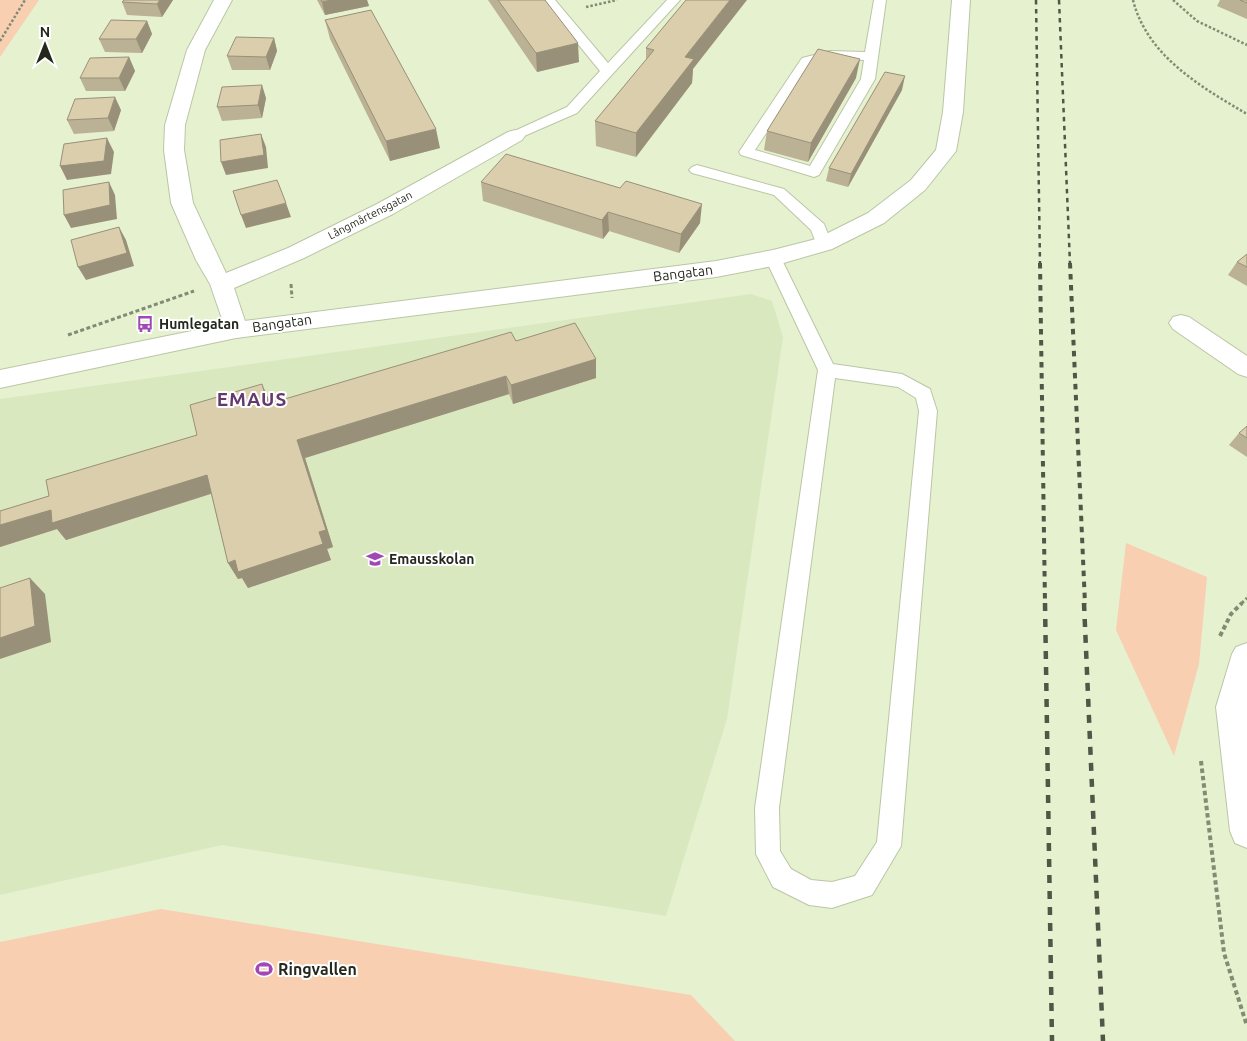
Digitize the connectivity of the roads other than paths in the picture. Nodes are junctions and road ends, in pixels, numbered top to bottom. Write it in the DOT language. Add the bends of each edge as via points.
graph roads {
  1 [pos="223,0"];
  2 [pos="548,0"];
  3 [pos="674,0"];
  4 [pos="880,0"];
  5 [pos="961,0"];
  6 [pos="870,56"];
  7 [pos="608,72"];
  8 [pos="515,136"];
  9 [pos="697,170"];
  10 [pos="824,244"];
  11 [pos="773,258"];
  12 [pos="221,284"];
  13 [pos="1181,323"];
  14 [pos="236,330"];
  15 [pos="1247,368"];
  16 [pos="827,370"];
  17 [pos="0,379"];
  18 [pos="1247,657"];
  19 [pos="1247,831"];
  1 -- 12 [label="street" via="196,50 175,124 174,150 182,203"];
  2 -- 7 [label="lane"];
  3 -- 7 [label="lane"];
  4 -- 6 [label="lane"];
  5 -- 10 [label="street, Bangatan" via="953,112 946,151 918,185 876,218"];
  6 -- 6 [label="lane" via="816,57 807,61 746,152 814,172 868,80"];
  7 -- 8 [label="lane" via="572,110"];
  8 -- 12 [label="street, Långmårtensgatan" via="385,209"];
  9 -- 10 [label="lane" via="779,192 818,228"];
  10 -- 11 [label="street, Bangatan"];
  11 -- 14 [label="street, Bangatan" via="716,269"];
  11 -- 16 [label="lane"];
  12 -- 14 [label="street"];
  13 -- 15 [label="street"];
  14 -- 17 [label="street"];
  16 -- 16 [label="lane" via="902,381 924,394 928,411 889,846 863,886 832,896 809,892 782,878 768,854 767,808"];
  18 -- 19 [label="street" via="1232,707"];
}
